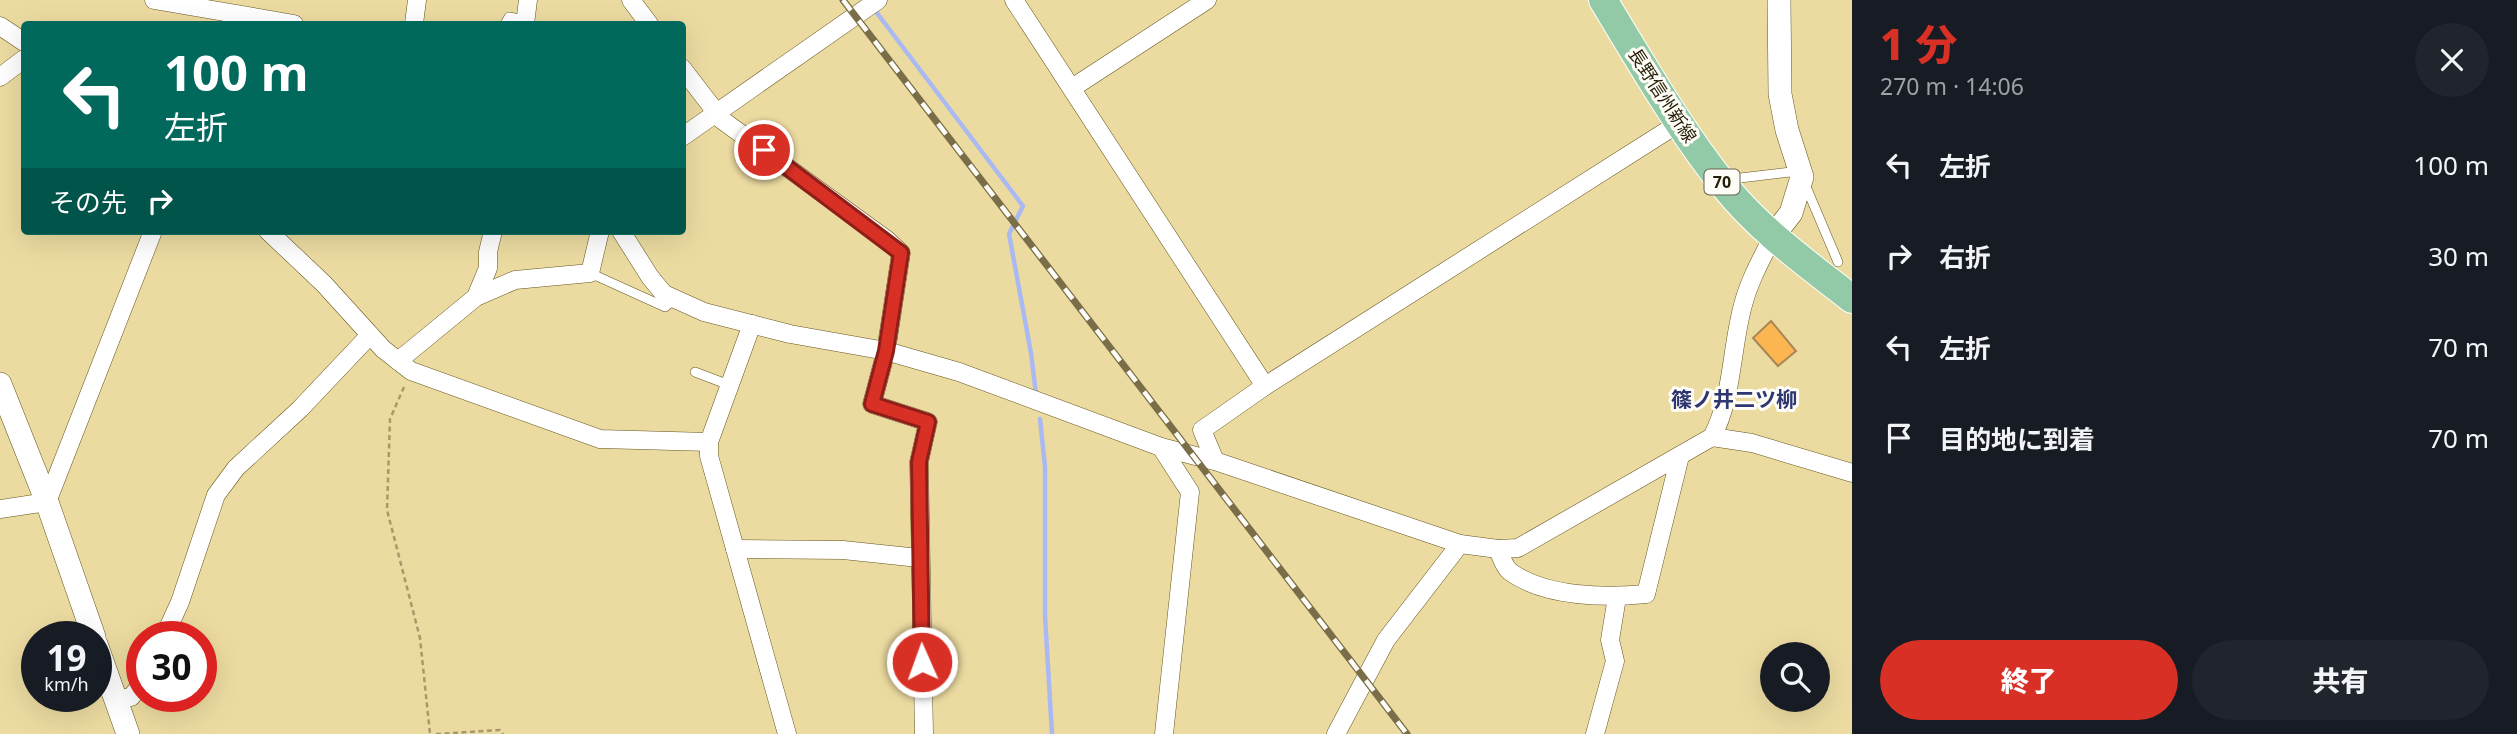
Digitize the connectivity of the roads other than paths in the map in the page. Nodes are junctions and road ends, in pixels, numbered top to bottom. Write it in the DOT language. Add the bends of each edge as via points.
graph roads {
  1 [pos="154,0"];
  2 [pos="259,0"];
  3 [pos="417,0"];
  4 [pos="528,0"];
  5 [pos="631,0"];
  6 [pos="878,0"];
  7 [pos="1014,0"];
  8 [pos="1208,0"];
  9 [pos="1603,0"];
  10 [pos="1779,0"];
  11 [pos="254,21"];
  12 [pos="259,21"];
  13 [pos="414,21"];
  14 [pos="507,21"];
  15 [pos="522,21"];
  16 [pos="525,21"];
  17 [pos="647,21"];
  18 [pos="0,26"];
  19 [pos="21,40"];
  20 [pos="21,61"];
  21 [pos="686,73"];
  22 [pos="0,77"];
  23 [pos="1072,89"];
  24 [pos="717,113"];
  25 [pos="1679,123"];
  26 [pos="686,134"];
  27 [pos="1801,174"];
  28 [pos="1740,178"];
  29 [pos="151,235"];
  30 [pos="272,235"];
  31 [pos="492,235"];
  32 [pos="599,235"];
  33 [pos="624,235"];
  34 [pos="1773,236"];
  35 [pos="1838,262"];
  36 [pos="590,273"];
  37 [pos="476,296"];
  38 [pos="675,299"];
  39 [pos="1852,299"];
  40 [pos="752,324"];
  41 [pos="370,335"];
  42 [pos="886,351"];
  43 [pos="405,366"];
  44 [pos="695,372"];
  45 [pos="0,384"];
  46 [pos="729,385"];
  47 [pos="1265,387"];
  48 [pos="1712,437"];
  49 [pos="709,442"];
  50 [pos="1161,447"];
  51 [pos="1680,456"];
  52 [pos="1215,461"];
  53 [pos="1852,473"];
  54 [pos="47,502"];
  55 [pos="0,509"];
  56 [pos="1460,544"];
  57 [pos="735,549"];
  58 [pos="1498,549"];
  59 [pos="919,558"];
  60 [pos="1618,597"];
  61 [pos="88,621"];
  62 [pos="172,621"];
  63 [pos="112,689"];
  64 [pos="126,698"];
  65 [pos="116,700"];
  66 [pos="128,734"];
  67 [pos="787,734"];
  68 [pos="924,734"];
  69 [pos="1164,734"];
  70 [pos="1336,734"];
  71 [pos="1595,734"];
  1 -- 11 [label="street"];
  2 -- 12 [label="street"];
  3 -- 13 [label="street"];
  4 -- 16 [label="street"];
  5 -- 17 [label="street"];
  6 -- 24 [label="street"];
  7 -- 23 [label="street"];
  8 -- 23 [label="street"];
  9 -- 25 [label="main road, 長野信州新線 / 70"];
  10 -- 27 [label="street" via="1780,94"];
  14 -- 15 [label="lane" via="509,17"];
  18 -- 19 [label="street"];
  20 -- 22 [label="street"];
  21 -- 24 [label="street"];
  23 -- 47 [label="street"];
  24 -- 26 [label="street"];
  24 -- 42 [label="street" via="901,253"];
  25 -- 34 [label="main road, 長野信州新線 / 70" via="1728,191"];
  25 -- 47 [label="street"];
  27 -- 28 [label="lane"];
  27 -- 34 [label="street" via="1790,213"];
  27 -- 35 [label="lane"];
  29 -- 54 [label="street"];
  30 -- 41 [label="street"];
  31 -- 37 [label="street" via="488,268"];
  32 -- 36 [label="street"];
  33 -- 38 [label="street" via="650,277 664,294"];
  34 -- 39 [label="main road, 長野信州新線 / 70"];
  34 -- 48 [label="street" via="1743,304 1728,385"];
  36 -- 37 [label="street" via="514,280"];
  36 -- 38 [label="lane" via="665,307"];
  37 -- 43 [label="street"];
  38 -- 40 [label="street"];
  40 -- 42 [label="street"];
  40 -- 46 [label="street"];
  41 -- 43 [label="street"];
  41 -- 62 [label="street" via="236,468 216,495"];
  42 -- 50 [label="street" via="959,372"];
  42 -- 59 [label="street" via="872,404 928,422 919,462"];
  43 -- 49 [label="street" via="600,439"];
  44 -- 46 [label="lane"];
  45 -- 54 [label="street"];
  46 -- 49 [label="street"];
  47 -- 52 [label="street" via="1202,430"];
  48 -- 51 [label="street"];
  48 -- 53 [label="street" via="1752,443"];
  49 -- 57 [label="street"];
  50 -- 52 [label="street"];
  50 -- 69 [label="street" via="1190,492"];
  51 -- 58 [label="street" via="1518,548"];
  51 -- 60 [label="street" via="1646,594"];
  52 -- 56 [label="street"];
  54 -- 55 [label="street"];
  54 -- 61 [label="street"];
  56 -- 58 [label="street"];
  56 -- 70 [label="street" via="1386,640"];
  57 -- 59 [label="street" via="843,550"];
  57 -- 67 [label="street"];
  58 -- 60 [label="street" via="1509,572 1546,590"];
  59 -- 68 [label="street"];
  60 -- 71 [label="street" via="1610,640 1615,661"];
  63 -- 65 [label="street"];
  64 -- 65 [label="street"];
  65 -- 66 [label="street"];
}
